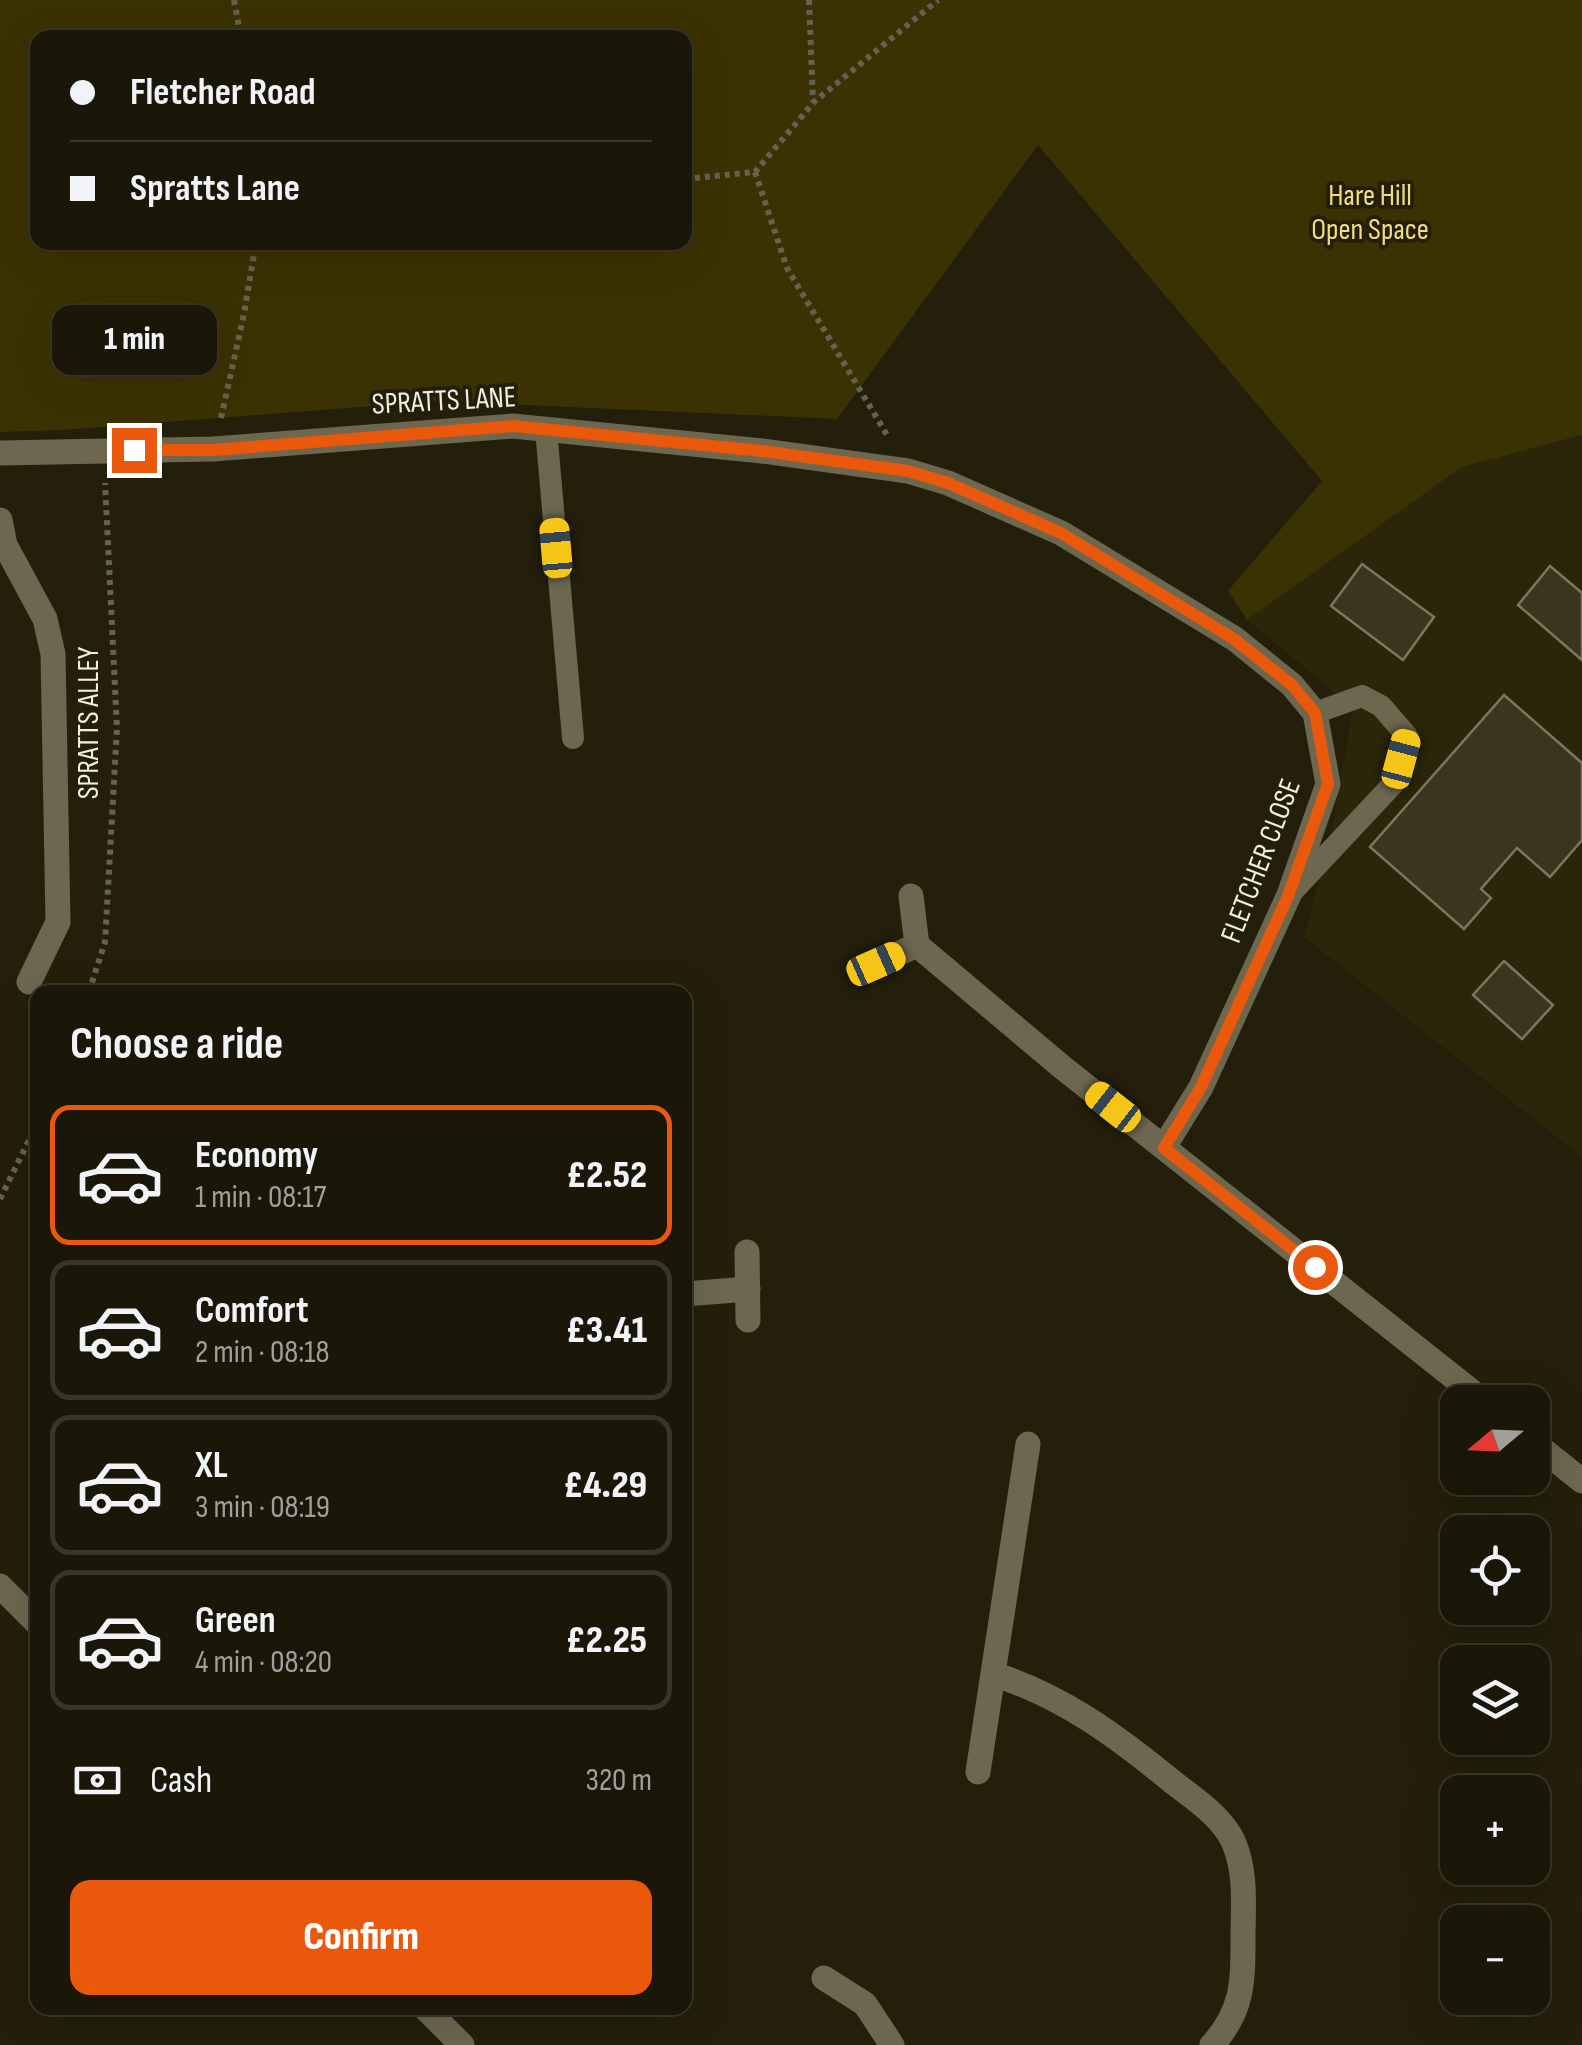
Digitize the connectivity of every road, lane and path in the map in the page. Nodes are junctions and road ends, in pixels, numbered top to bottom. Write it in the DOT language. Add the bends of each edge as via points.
graph roads {
  1 [pos="234,0"];
  2 [pos="809,0"];
  3 [pos="938,0"];
  4 [pos="240,30"];
  5 [pos="814,102"];
  6 [pos="755,172"];
  7 [pos="692,178"];
  8 [pos="255,250"];
  9 [pos="546,429"];
  10 [pos="214,450"];
  11 [pos="103,452"];
  12 [pos="0,453"];
  13 [pos="908,471"];
  14 [pos="0,520"];
  15 [pos="1315,713"];
  16 [pos="573,738"];
  17 [pos="911,896"];
  18 [pos="1288,896"];
  19 [pos="917,946"];
  20 [pos="876,964"];
  21 [pos="28,982"];
  22 [pos="91,985"];
  23 [pos="30,1138"];
  24 [pos="1164,1148"];
  25 [pos="0,1199"];
  26 [pos="747,1252"];
  27 [pos="748,1289"];
  28 [pos="692,1293"];
  29 [pos="748,1320"];
  30 [pos="1464,1385"];
  31 [pos="1028,1444"];
  32 [pos="1550,1455"];
  33 [pos="1582,1481"];
  34 [pos="0,1586"];
  35 [pos="30,1613"];
  36 [pos="993,1674"];
  37 [pos="978,1772"];
  38 [pos="824,1978"];
  39 [pos="431,2015"];
  40 [pos="462,2045"];
  41 [pos="892,2045"];
  42 [pos="1212,2045"];
  1 -- 4 [label="path"];
  2 -- 5 [label="path"];
  3 -- 5 [label="path"];
  5 -- 6 [label="path"];
  6 -- 7 [label="path"];
  6 -- 13 [label="path" via="788,268"];
  8 -- 10 [label="path"];
  9 -- 10 [label="street, SPRATTS LANE" via="513,426"];
  9 -- 13 [label="street, SPRATTS LANE"];
  9 -- 16 [label="lane"];
  10 -- 11 [label="street, SPRATTS LANE"];
  11 -- 12 [label="street, SPRATTS LANE"];
  11 -- 22 [label="path, SPRATTS ALLEY" via="116,728 105,942"];
  13 -- 15 [label="street, SPRATTS LANE" via="1061,533 1234,639 1292,685"];
  14 -- 21 [label="street" via="53,654 58,922"];
  15 -- 18 [label="street, FLETCHER CLOSE" via="1328,784"];
  15 -- 18 [label="lane" via="1362,696 1381,706 1407,736 1395,782"];
  17 -- 19 [label="street"];
  18 -- 24 [label="street, FLETCHER CLOSE" via="1201,1087"];
  19 -- 20 [label="street"];
  19 -- 24 [label="street"];
  23 -- 25 [label="path"];
  24 -- 30 [label="street"];
  26 -- 27 [label="street"];
  27 -- 28 [label="street"];
  27 -- 29 [label="street"];
  31 -- 36 [label="street"];
  32 -- 33 [label="street"];
  34 -- 35 [label="street"];
  36 -- 37 [label="street"];
  36 -- 42 [label="street" via="1033,1686 1108,1729 1208,1810 1233,1839 1242,1872 1243,1991"];
  38 -- 41 [label="street" via="865,2004"];
  39 -- 40 [label="street"];
}
